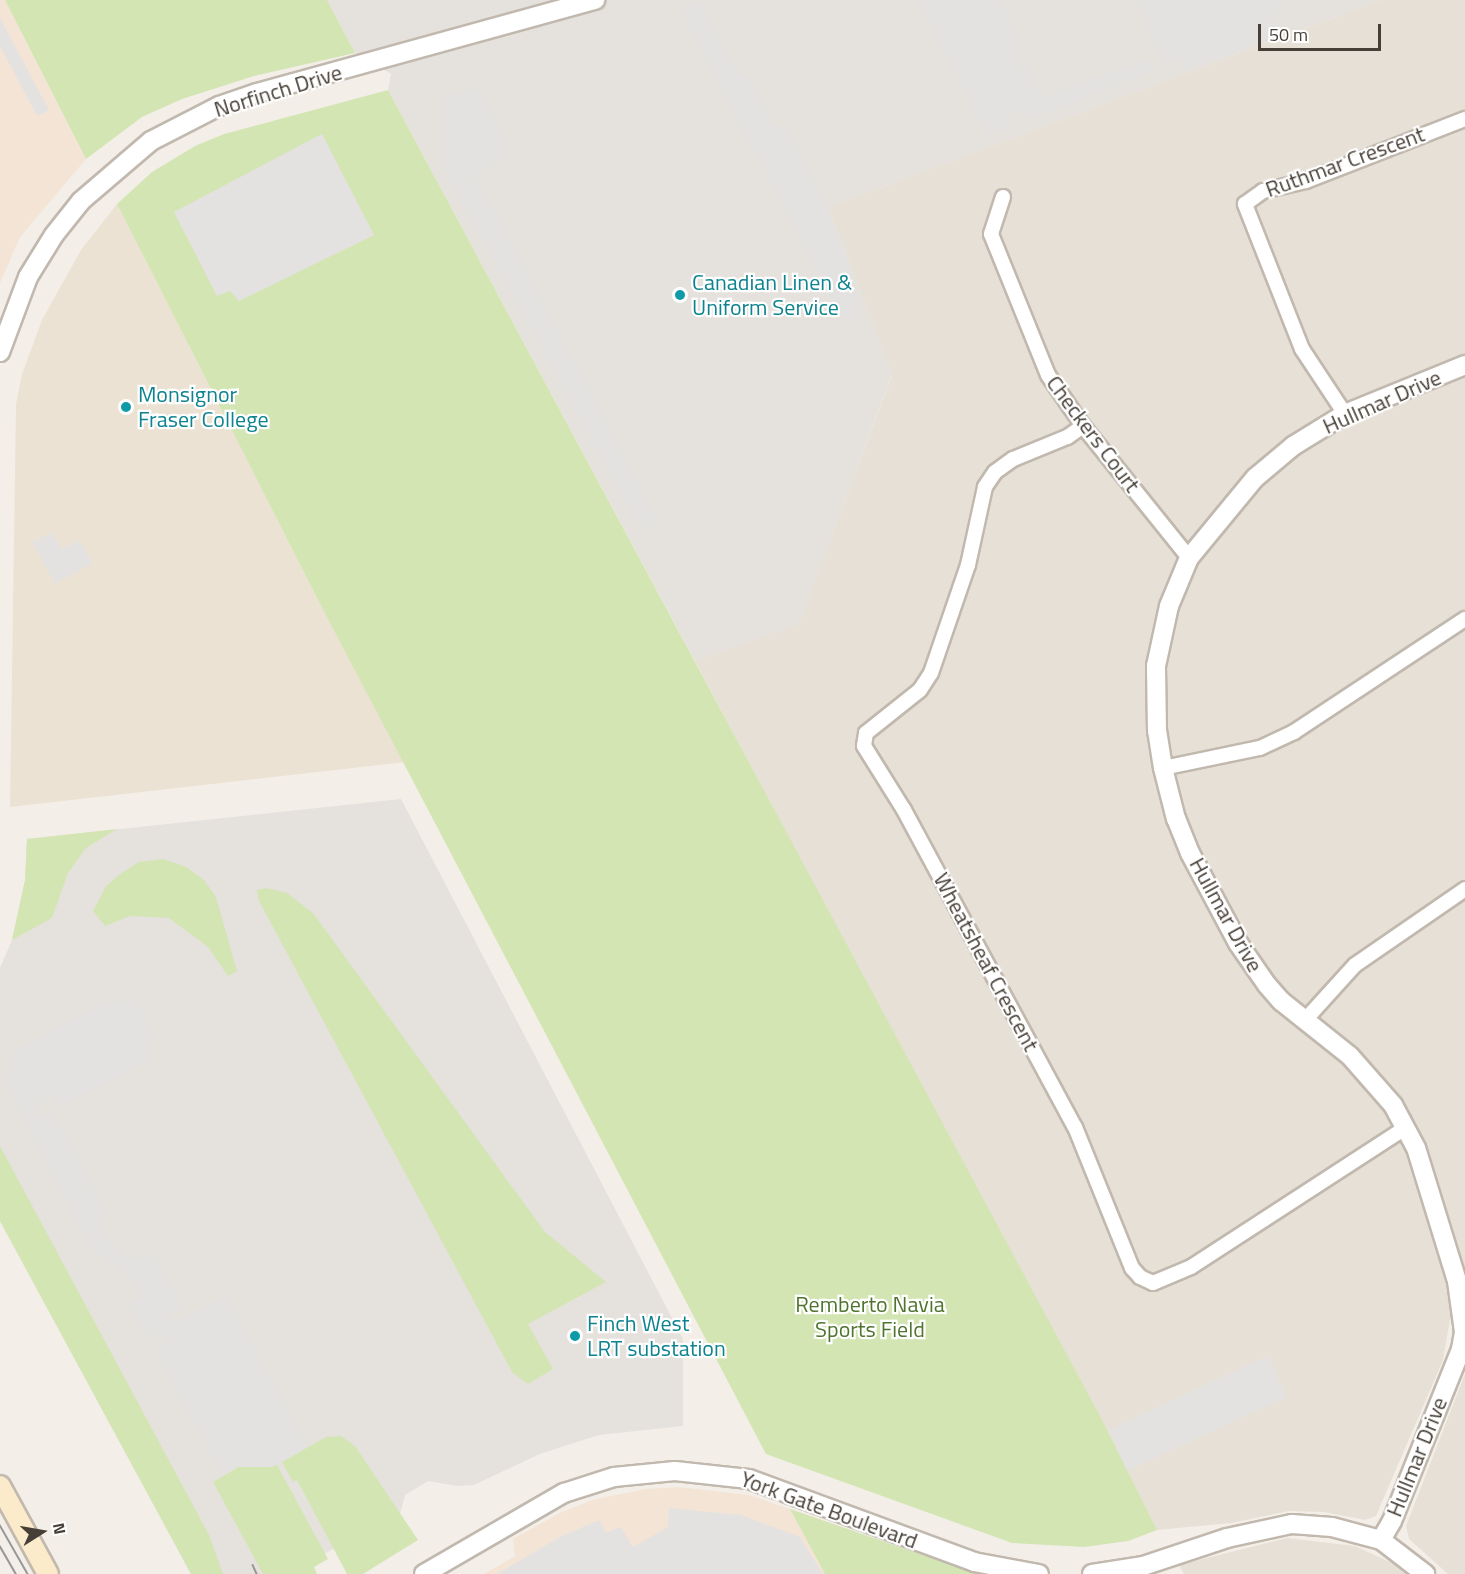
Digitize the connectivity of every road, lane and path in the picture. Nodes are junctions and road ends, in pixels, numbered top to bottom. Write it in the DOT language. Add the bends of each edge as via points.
graph roads {
  1 [pos="595,0"];
  2 [pos="1465,119"];
  3 [pos="1003,197"];
  4 [pos="0,352"];
  5 [pos="1465,365"];
  6 [pos="1345,414"];
  7 [pos="1083,426"];
  8 [pos="1189,558"];
  9 [pos="1465,619"];
  10 [pos="1164,768"];
  11 [pos="1465,889"];
  12 [pos="1306,1019"];
  13 [pos="1406,1128"];
  14 [pos="1465,1332"];
  15 [pos="0,1486"];
  16 [pos="1381,1540"];
  17 [pos="48,1574"];
  18 [pos="424,1574"];
  19 [pos="1039,1574"];
  20 [pos="1092,1574"];
  21 [pos="1425,1574"];
  1 -- 4 [label="street, Norfinch Drive" via="257,93 219,106 151,141 81,201 54,235 28,277"];
  2 -- 6 [label="street, Ruthmar Crescent" via="1305,181 1263,191 1245,204 1302,349"];
  3 -- 7 [label="street, Checkers Court" via="992,234 1034,347"];
  5 -- 6 [label="street, Hullmar Drive"];
  6 -- 8 [label="street, Hullmar Drive" via="1293,446 1255,478"];
  7 -- 8 [label="street, Checkers Court"];
  7 -- 13 [label="street, Wheatsheaf Crescent" via="1067,437 1013,459 995,472 985,487 968,565 931,673 920,690 866,733 864,746 904,810 1075,1127 1132,1268 1140,1277 1153,1283 1191,1267"];
  8 -- 10 [label="street, Hullmar Drive" via="1169,606 1156,666 1157,730"];
  9 -- 10 [label="street" via="1294,732 1260,748"];
  10 -- 12 [label="street, Hullmar Drive" via="1176,819 1190,853 1238,943 1281,1001"];
  11 -- 12 [label="street" via="1355,965"];
  12 -- 13 [label="street, Hullmar Drive" via="1382,1088"];
  13 -- 14 [label="street, Hullmar Drive" via="1450,1252"];
  14 -- 16 [label="street, Hullmar Drive" via="1396,1512"];
  15 -- 17 [label="main road"];
  16 -- 20 [label="street" via="1332,1527 1277,1526 1143,1566"];
  16 -- 21 [label="street"];
  18 -- 19 [label="street, York Gate Boulevard" via="564,1493 614,1477 675,1471 749,1479 974,1562"];
}
